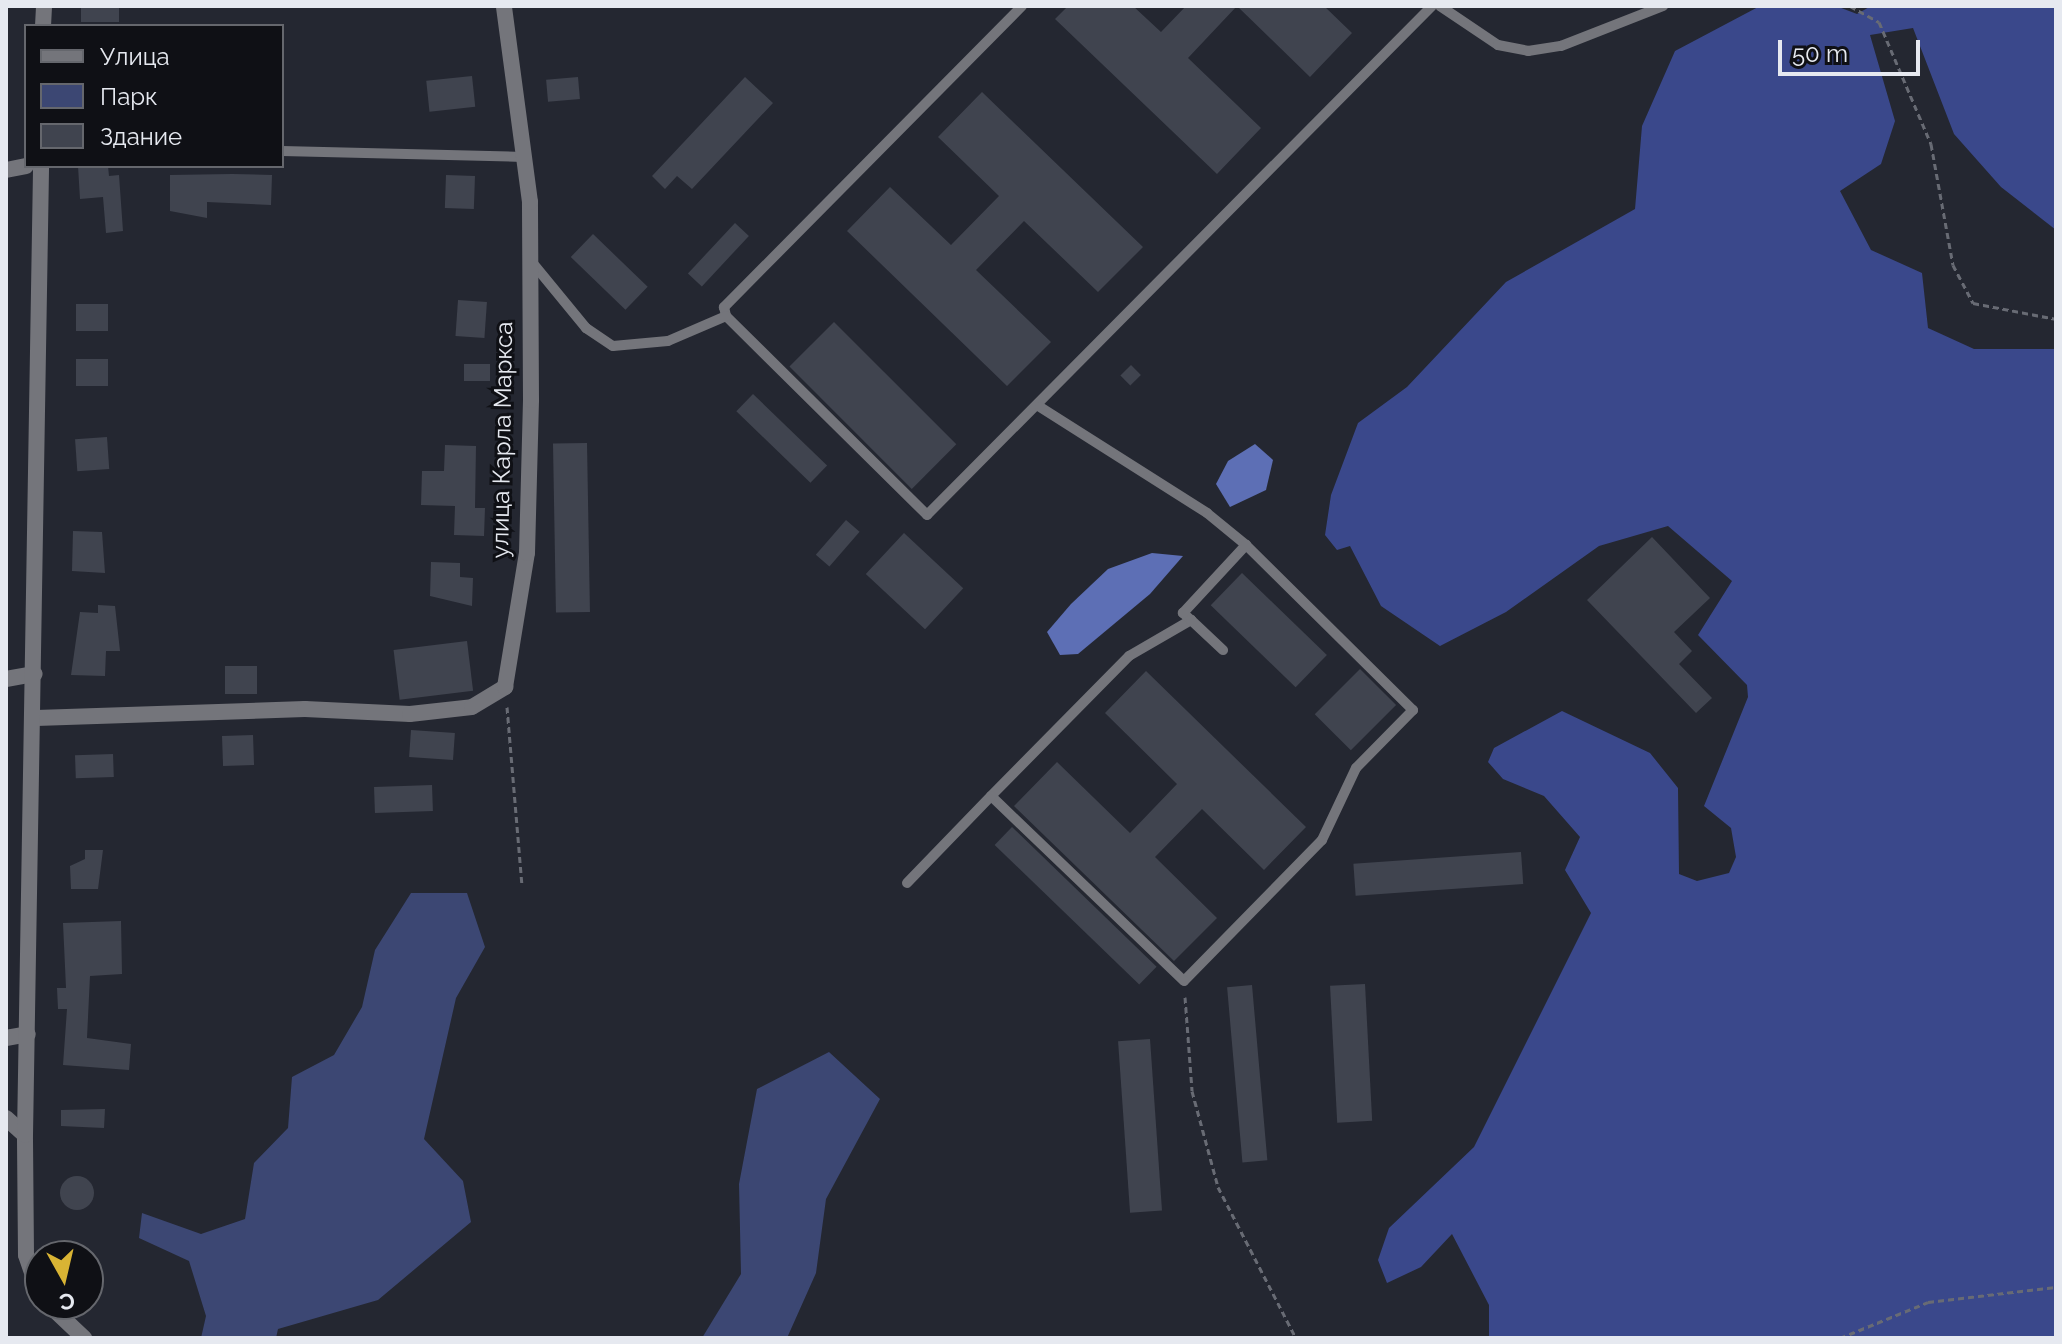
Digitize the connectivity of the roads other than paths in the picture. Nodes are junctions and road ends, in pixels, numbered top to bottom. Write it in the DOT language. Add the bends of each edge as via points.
graph roads {
  1 [pos="504,6"];
  2 [pos="1022,6"];
  3 [pos="1432,6"];
  4 [pos="1440,6"];
  5 [pos="1663,6"];
  6 [pos="284,151"];
  7 [pos="523,157"];
  8 [pos="41,168"];
  9 [pos="529,258"];
  10 [pos="726,316"];
  11 [pos="1040,407"];
  12 [pos="1246,545"];
  13 [pos="1191,620"];
  14 [pos="1223,650"];
  15 [pos="35,674"];
  16 [pos="6,679"];
  17 [pos="36,718"];
  18 [pos="991,796"];
  19 [pos="907,883"];
  20 [pos="28,1034"];
  21 [pos="6,1038"];
  22 [pos="6,1118"];
  23 [pos="25,1135"];
  24 [pos="26,1240"];
  25 [pos="62,1320"];
  26 [pos="84,1338"];
  1 -- 7 [label="street, улица Карла Маркса"];
  2 -- 10 [label="lane" via="833,202 728,296"];
  3 -- 11 [label="lane"];
  4 -- 5 [label="lane" via="1498,45 1528,51 1561,46"];
  6 -- 7 [label="lane"];
  7 -- 9 [label="street, улица Карла Маркса"];
  8 -- 15 [label="street"];
  9 -- 10 [label="lane" via="586,328 613,346 668,341"];
  9 -- 17 [label="street, улица Карла Маркса" via="527,553 505,687 472,707 410,714 305,709"];
  10 -- 11 [label="lane" via="927,515"];
  11 -- 12 [label="lane"];
  12 -- 13 [label="lane" via="1183,613"];
  12 -- 18 [label="lane" via="1413,710 1356,768 1322,840 1184,981"];
  13 -- 14 [label="lane"];
  13 -- 18 [label="lane" via="1129,656"];
  15 -- 16 [label="street"];
  15 -- 17 [label="street"];
  17 -- 20 [label="street"];
  18 -- 19 [label="lane"];
  20 -- 21 [label="street"];
  20 -- 23 [label="street"];
  22 -- 23 [label="street"];
  23 -- 24 [label="street"];
  25 -- 26 [label="street"];
}
